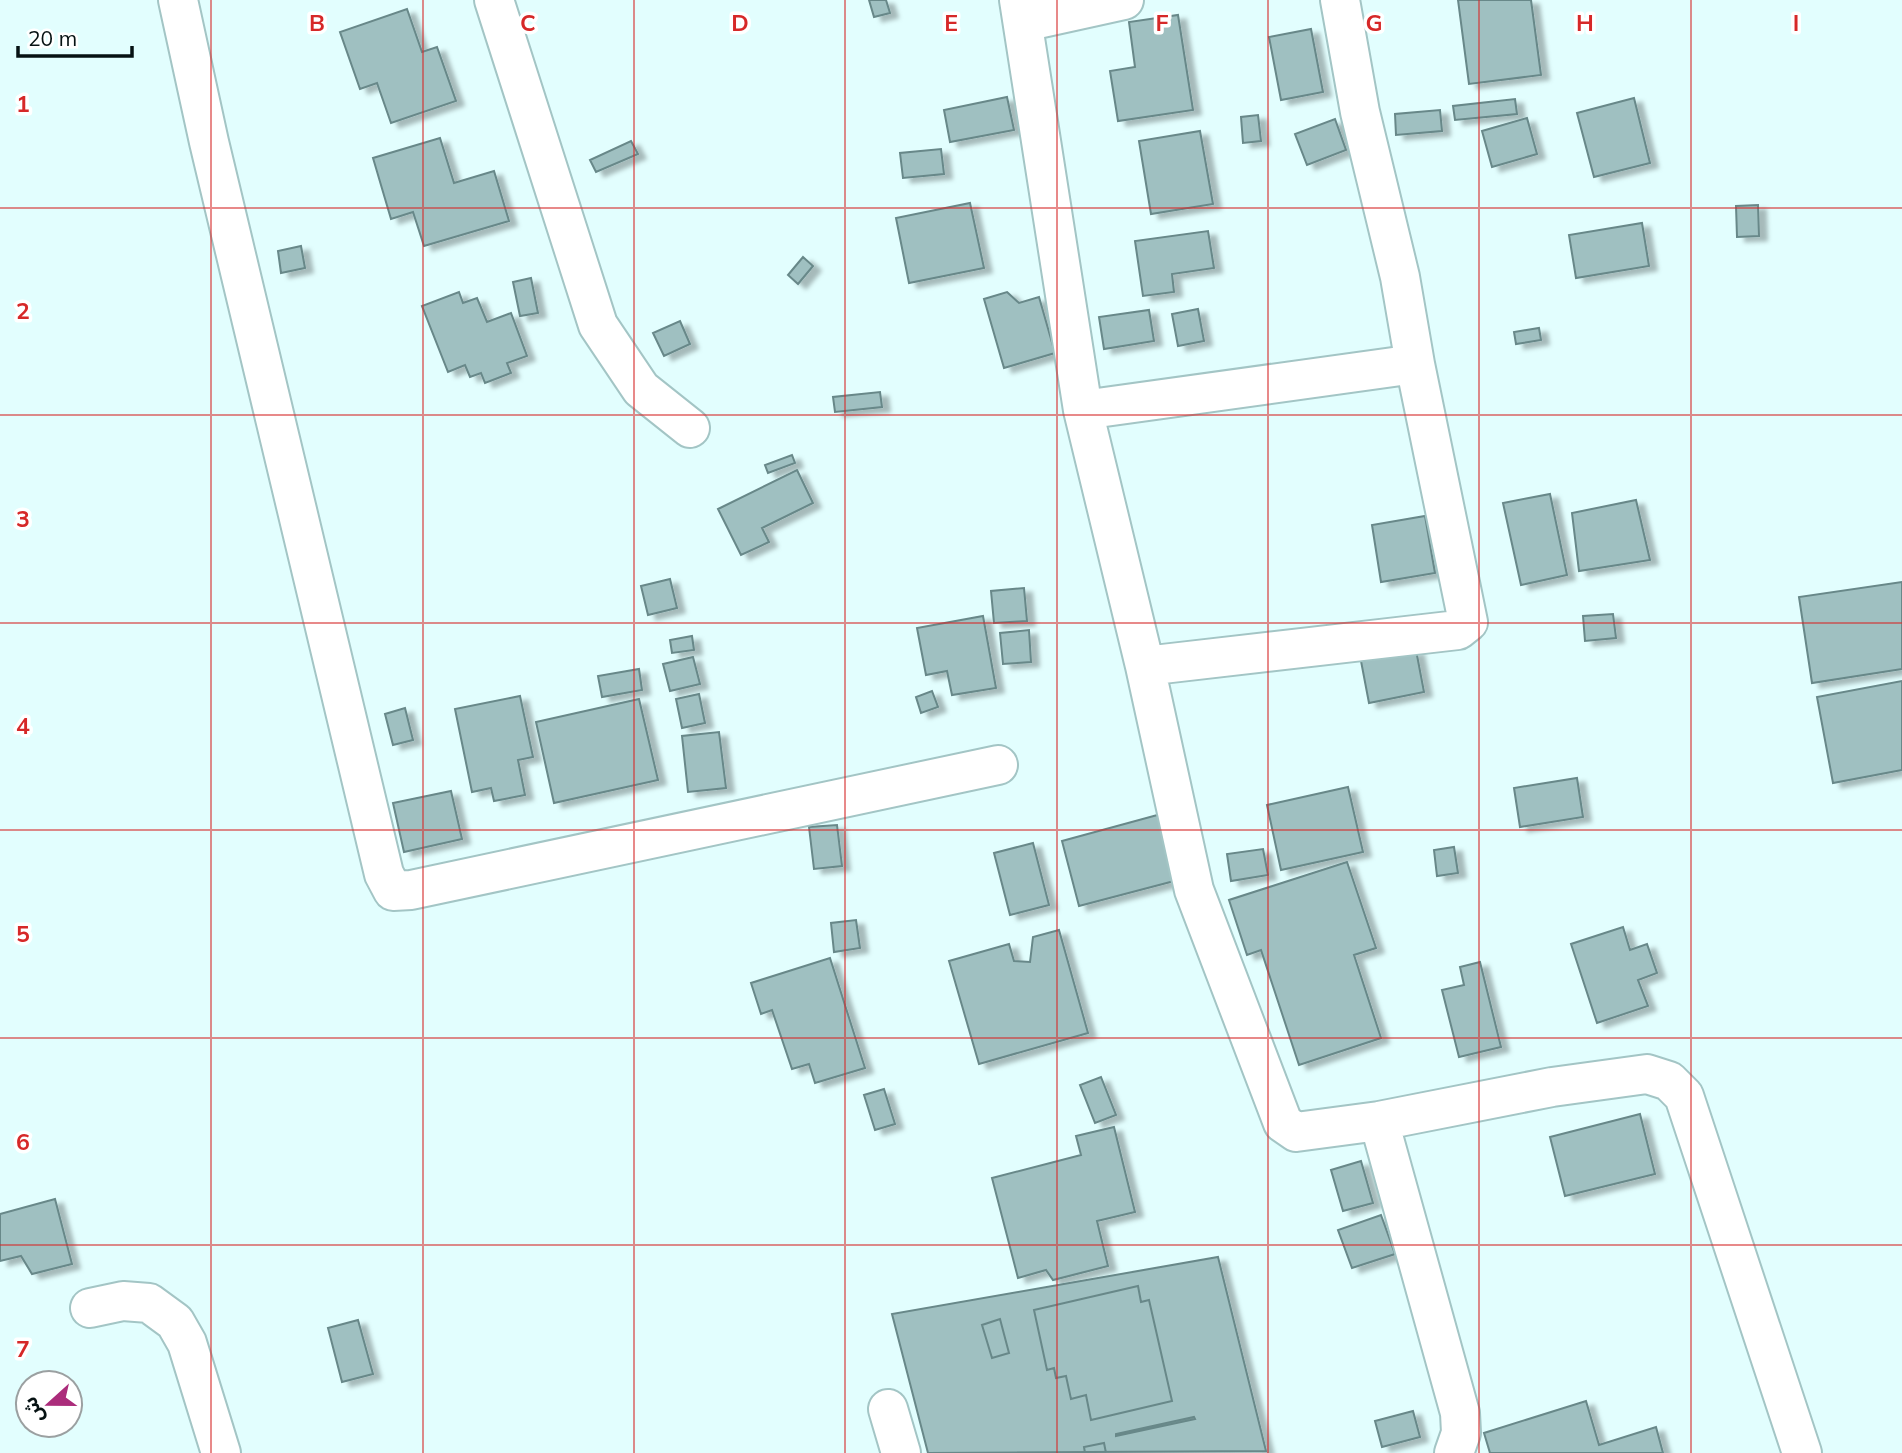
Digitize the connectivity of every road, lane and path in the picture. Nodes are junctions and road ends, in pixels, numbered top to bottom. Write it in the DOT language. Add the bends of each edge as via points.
graph roads {
  1 [pos="178,0"];
  2 [pos="494,0"];
  3 [pos="1124,0"];
  4 [pos="1341,0"];
  5 [pos="1022,11"];
  6 [pos="1415,364"];
  7 [pos="1083,410"];
  8 [pos="690,428"];
  9 [pos="1145,666"];
  10 [pos="998,765"];
  11 [pos="1379,1121"];
  12 [pos="90,1308"];
  13 [pos="888,1409"];
  14 [pos="221,1453"];
  15 [pos="901,1453"];
  16 [pos="1454,1453"];
  17 [pos="1802,1453"];
  1 -- 10 [label="street" via="384,874 393,891"];
  2 -- 8 [label="street" via="598,325 641,389"];
  3 -- 5 [label="street"];
  4 -- 6 [label="street" via="1360,112 1400,277"];
  5 -- 7 [label="street"];
  6 -- 7 [label="street"];
  6 -- 9 [label="street" via="1468,622 1458,630"];
  7 -- 9 [label="street"];
  9 -- 11 [label="street" via="1194,890 1283,1123 1296,1132"];
  11 -- 16 [label="street" via="1460,1413 1461,1433"];
  11 -- 17 [label="street" via="1552,1087 1647,1074 1669,1081 1684,1096"];
  12 -- 14 [label="street" via="123,1301 149,1303 175,1322 187,1343"];
  13 -- 15 [label="street"];
}
